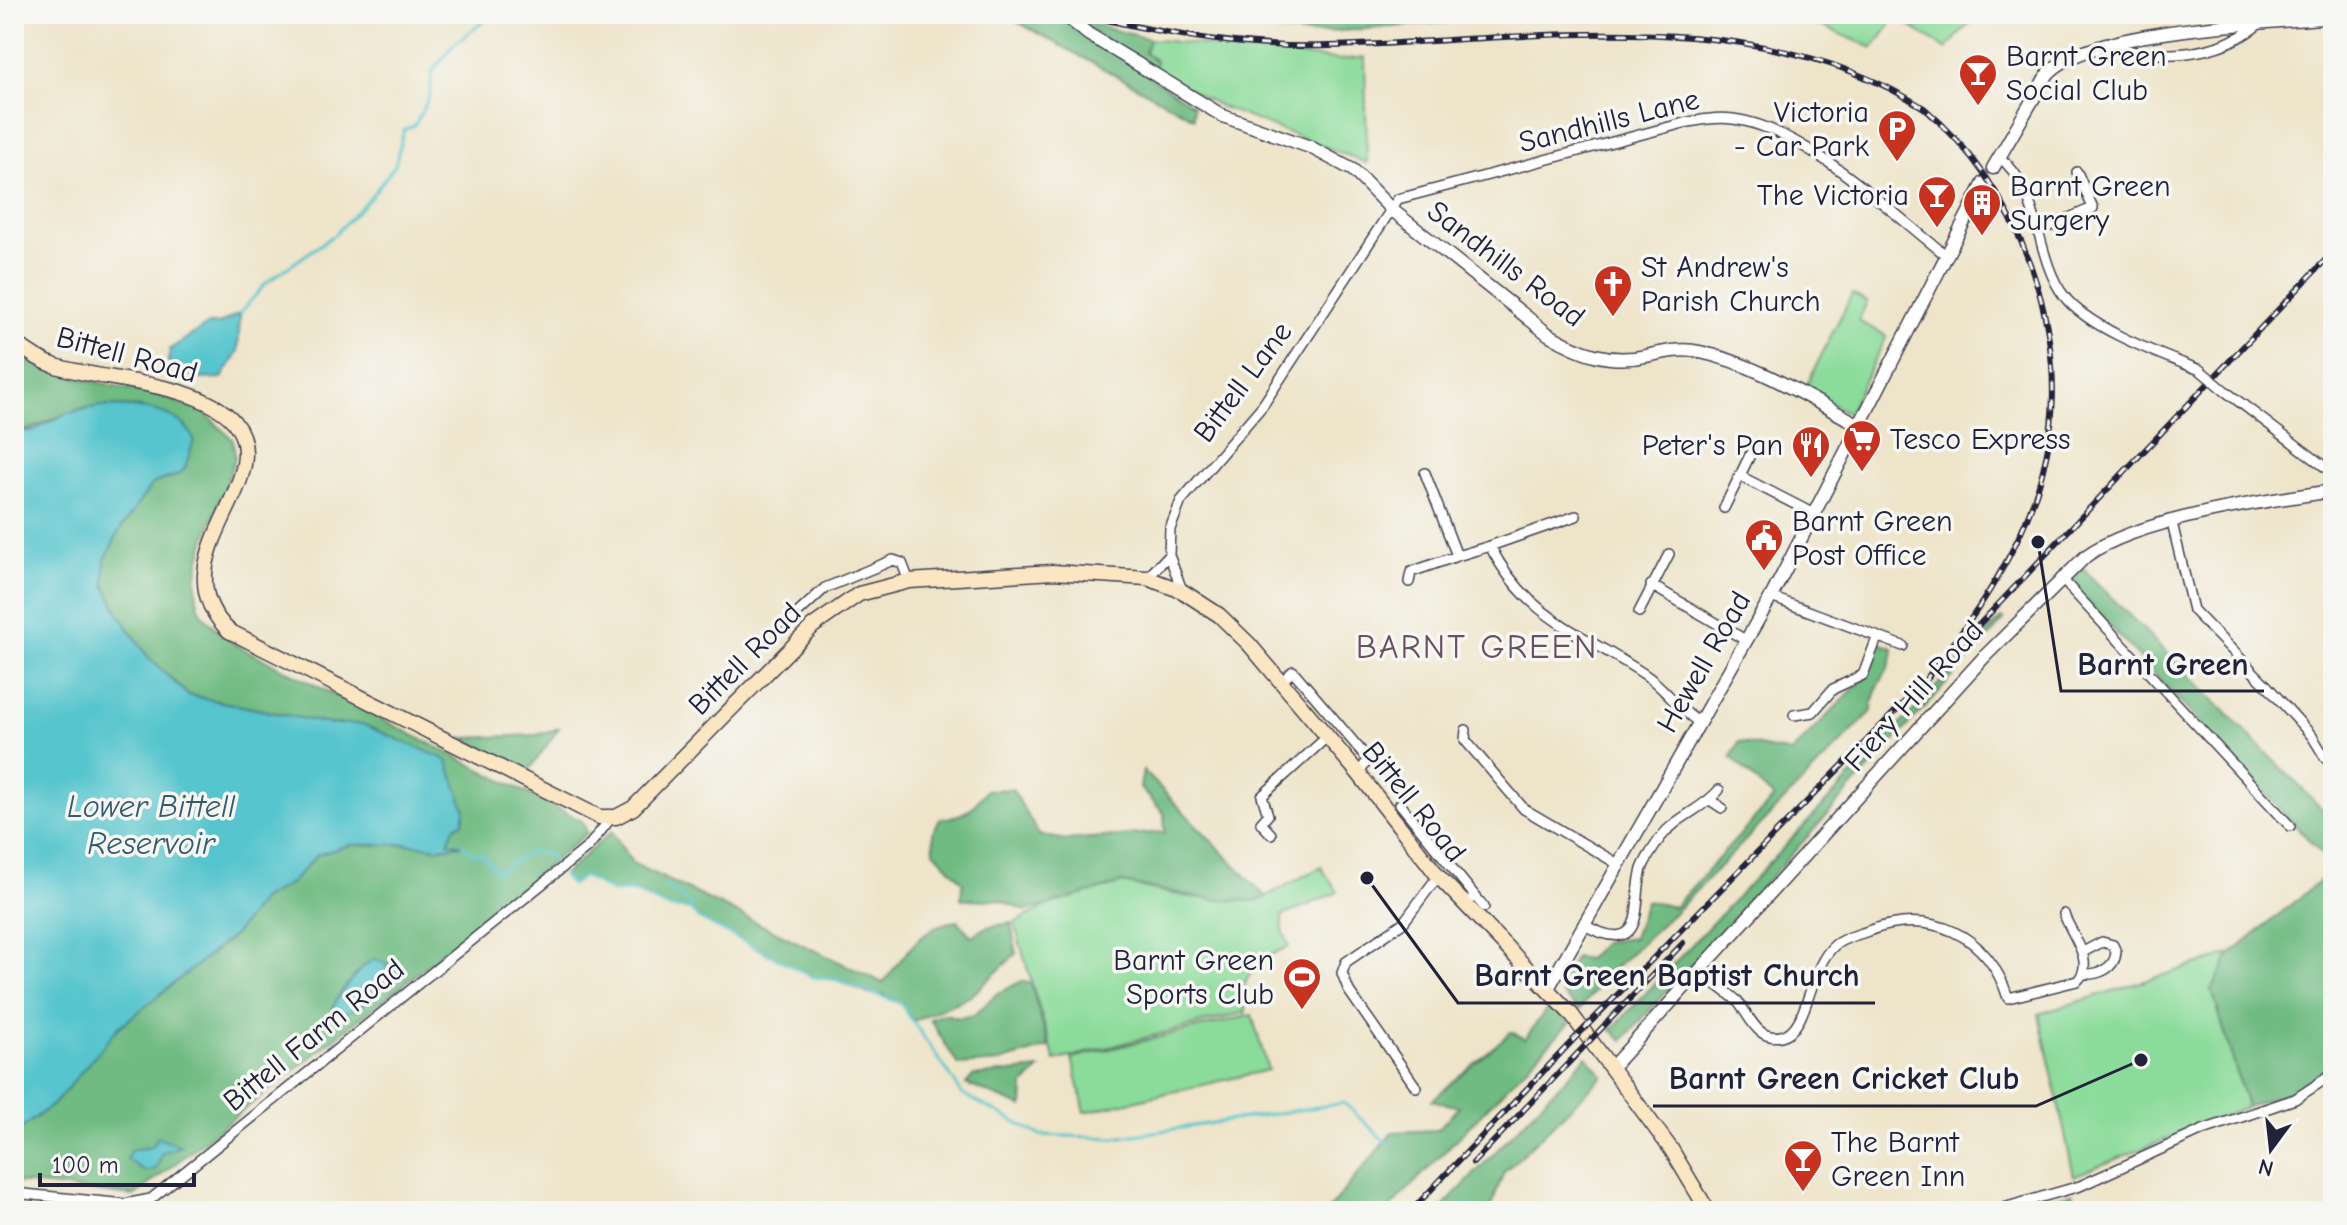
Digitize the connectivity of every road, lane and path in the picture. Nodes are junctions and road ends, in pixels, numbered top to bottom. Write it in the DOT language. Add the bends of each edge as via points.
graph roads {
  1 [pos="1065,14"];
  2 [pos="2333,17"];
  3 [pos="2259,24"];
  4 [pos="2105,45"];
  5 [pos="1996,162"];
  6 [pos="2077,172"];
  7 [pos="1984,183"];
  8 [pos="1391,209"];
  9 [pos="2040,230"];
  10 [pos="1947,256"];
  11 [pos="14,341"];
  12 [pos="1861,426"];
  13 [pos="1751,453"];
  14 [pos="1425,473"];
  15 [pos="2333,473"];
  16 [pos="1740,476"];
  17 [pos="2333,491"];
  18 [pos="1724,508"];
  19 [pos="1814,514"];
  20 [pos="1576,516"];
  21 [pos="2172,523"];
  22 [pos="1490,546"];
  23 [pos="1669,554"];
  24 [pos="1169,555"];
  25 [pos="1457,556"];
  26 [pos="1147,578"];
  27 [pos="2061,578"];
  28 [pos="909,581"];
  29 [pos="1409,582"];
  30 [pos="1651,585"];
  31 [pos="1182,591"];
  32 [pos="1771,597"];
  33 [pos="1639,612"];
  34 [pos="786,624"];
  35 [pos="1877,638"];
  36 [pos="1747,641"];
  37 [pos="1903,646"];
  38 [pos="1282,681"];
  39 [pos="1794,715"];
  40 [pos="1699,722"];
  41 [pos="1466,730"];
  42 [pos="1328,736"];
  43 [pos="2326,759"];
  44 [pos="1359,774"];
  45 [pos="1719,790"];
  46 [pos="1710,800"];
  47 [pos="1400,804"];
  48 [pos="1722,808"];
  49 [pos="611,818"];
  50 [pos="2290,826"];
  51 [pos="1413,832"];
  52 [pos="1271,834"];
  53 [pos="1618,864"];
  54 [pos="1438,876"];
  55 [pos="1470,900"];
  56 [pos="1484,907"];
  57 [pos="2064,914"];
  58 [pos="1584,925"];
  59 [pos="2083,952"];
  60 [pos="1698,971"];
  61 [pos="2083,974"];
  62 [pos="1547,990"];
  63 [pos="1612,1067"];
  64 [pos="2333,1074"];
  65 [pos="1416,1087"];
  66 [pos="14,1193"];
  67 [pos="1708,1211"];
  68 [pos="1993,1211"];
  1 -- 8 [label="street, Sandhills Road" via="1088,34 1223,116 1335,159"];
  2 -- 3 [label="street"];
  3 -- 4 [label="street"];
  3 -- 4 [label="street" via="2205,51 2154,54"];
  4 -- 5 [label="street" via="2058,62"];
  5 -- 9 [label="street" via="2010,165"];
  6 -- 9 [label="street" via="2093,208"];
  7 -- 10 [label="street, Hewell Road"];
  8 -- 10 [label="street, Sandhills Lane" via="1398,199 1684,123 1733,119 1789,138 1817,155"];
  8 -- 12 [label="street, Sandhills Road" via="1572,349 1621,360 1683,349 1702,352 1747,367"];
  8 -- 24 [label="street, Bittell Lane" via="1263,405 1187,493 1170,529"];
  9 -- 15 [label="street, bridge" via="2058,285 2071,304 2138,343 2200,370"];
  10 -- 12 [label="street, Hewell Road"];
  11 -- 49 [label="main road, Bittell Road" via="53,365 118,376 199,401 237,426 243,440 242,466 203,576 207,600 229,631 589,813"];
  12 -- 19 [label="street, Hewell Road"];
  13 -- 16 [label="street"];
  14 -- 25 [label="street"];
  16 -- 18 [label="street"];
  16 -- 19 [label="street"];
  17 -- 21 [label="street, Fiery Hill Road"];
  19 -- 32 [label="street, Hewell Road"];
  20 -- 22 [label="street"];
  21 -- 27 [label="street, Fiery Hill Road" via="2104,543"];
  21 -- 43 [label="street" via="2193,610 2312,736"];
  22 -- 25 [label="street"];
  22 -- 40 [label="street" via="1521,595 1544,615 1646,675"];
  23 -- 30 [label="street"];
  24 -- 26 [label="street"];
  24 -- 31 [label="street"];
  25 -- 29 [label="street" via="1411,572"];
  26 -- 28 [label="main road, Bittell Road" via="1053,572"];
  26 -- 31 [label="main road, Bittell Road"];
  27 -- 50 [label="street"];
  27 -- 60 [label="street, Fiery Hill Road"];
  28 -- 34 [label="street" via="902,563 893,560 825,588"];
  28 -- 49 [label="main road, Bittell Road" via="838,605 633,808"];
  30 -- 33 [label="street"];
  30 -- 36 [label="street"];
  31 -- 38 [label="main road, Bittell Road" via="1219,615"];
  32 -- 35 [label="street"];
  32 -- 36 [label="street, Hewell Road"];
  35 -- 37 [label="street"];
  35 -- 39 [label="street" via="1863,675 1833,689 1813,712"];
  36 -- 40 [label="street, Hewell Road"];
  38 -- 42 [label="main road, Bittell Road"];
  38 -- 44 [label="street" via="1293,671 1368,759"];
  40 -- 53 [label="street, Hewell Road"];
  41 -- 53 [label="street" via="1465,740 1524,809"];
  42 -- 44 [label="main road, Bittell Road"];
  42 -- 52 [label="street" via="1262,796 1268,815 1261,823"];
  44 -- 51 [label="main road, Bittell Road"];
  45 -- 46 [label="street"];
  46 -- 48 [label="street"];
  46 -- 58 [label="street" via="1659,840 1643,867 1639,910 1630,927 1607,935"];
  47 -- 51 [label="street"];
  49 -- 66 [label="street, Bittell Farm Road" via="588,847 151,1199 125,1204"];
  51 -- 54 [label="main road, Bittell Road"];
  51 -- 55 [label="street"];
  53 -- 58 [label="street, Hewell Road"];
  54 -- 55 [label="main road, Bittell Road"];
  54 -- 65 [label="street" via="1403,923 1346,962 1342,973"];
  55 -- 56 [label="street"];
  55 -- 62 [label="main road, Bittell Road"];
  57 -- 59 [label="street"];
  58 -- 62 [label="street, Hewell Road"];
  59 -- 61 [label="street"];
  59 -- 61 [label="street" via="2102,942 2116,952 2108,968"];
  60 -- 61 [label="street" via="1740,1004 1752,1025 1767,1035 1782,1036 1801,1022 1811,983 1836,943 1883,926 1924,923 1954,931 1990,958 2008,998 2066,985"];
  60 -- 63 [label="street, Fiery Hill Road"];
  62 -- 63 [label="main road, Bittell Road"];
  63 -- 67 [label="main road, Bittell Road"];
  64 -- 68 [label="street" via="2295,1099 2203,1130 2082,1185"];
}
